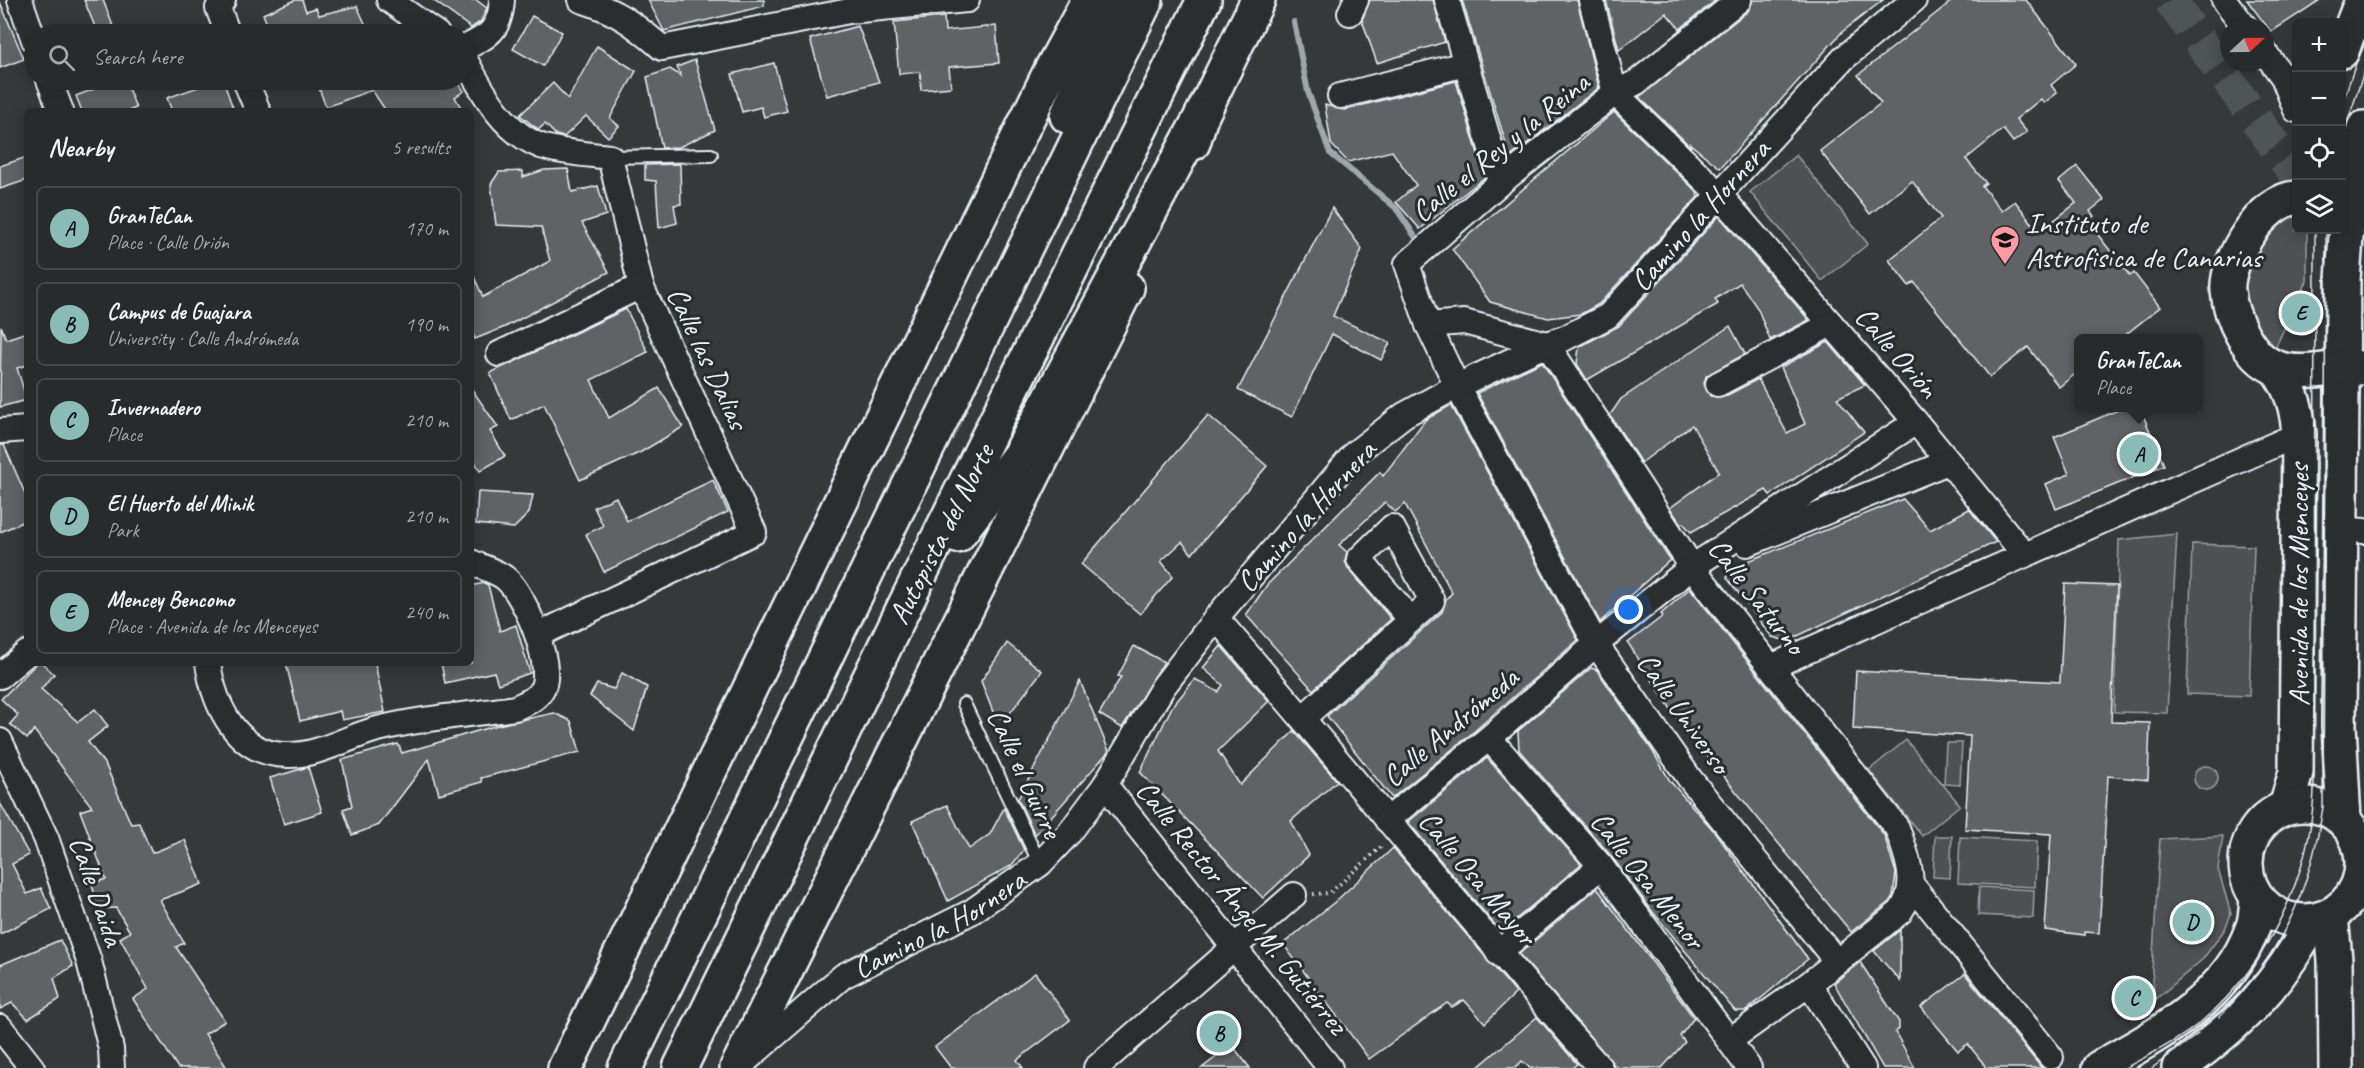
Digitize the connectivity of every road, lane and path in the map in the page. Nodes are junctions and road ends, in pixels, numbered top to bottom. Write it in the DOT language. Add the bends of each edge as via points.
graph roads {
  1 [pos="20,0"];
  2 [pos="389,0"];
  3 [pos="502,0"];
  4 [pos="581,0"];
  5 [pos="967,0"];
  6 [pos="1089,0"];
  7 [pos="1114,0"];
  8 [pos="1146,0"];
  9 [pos="1204,0"];
  10 [pos="1258,0"];
  11 [pos="1447,0"];
  12 [pos="1591,0"];
  13 [pos="1739,0"];
  14 [pos="1914,0"];
  15 [pos="2224,0"];
  16 [pos="2362,0"];
  17 [pos="220,4"];
  18 [pos="847,6"];
  19 [pos="2238,18"];
  20 [pos="28,24"];
  21 [pos="225,24"];
  22 [pos="423,24"];
  23 [pos="2346,41"];
  24 [pos="474,42"];
  25 [pos="1465,64"];
  26 [pos="2274,65"];
  27 [pos="474,76"];
  28 [pos="53,90"];
  29 [pos="249,90"];
  30 [pos="1615,93"];
  31 [pos="1340,96"];
  32 [pos="2292,100"];
  33 [pos="59,108"];
  34 [pos="257,108"];
  35 [pos="1201,117"];
  36 [pos="2364,128"];
  37 [pos="711,155"];
  38 [pos="610,157"];
  39 [pos="1501,182"];
  40 [pos="2359,186"];
  41 [pos="2292,191"];
  42 [pos="1718,193"];
  43 [pos="2346,227"];
  44 [pos="2344,234"];
  45 [pos="640,286"];
  46 [pos="1831,324"];
  47 [pos="1428,325"];
  48 [pos="1547,344"];
  49 [pos="499,354"];
  50 [pos="2353,367"];
  51 [pos="2275,368"];
  52 [pos="961,380"];
  53 [pos="1718,384"];
  54 [pos="1458,386"];
  55 [pos="1916,422"];
  56 [pos="24,429"];
  57 [pos="0,431"];
  58 [pos="2300,434"];
  59 [pos="1948,462"];
  60 [pos="2351,530"];
  61 [pos="2025,554"];
  62 [pos="474,563"];
  63 [pos="1692,567"];
  64 [pos="905,604"];
  65 [pos="1216,618"];
  66 [pos="1411,620"];
  67 [pos="538,635"];
  68 [pos="1596,644"];
  69 [pos="24,656"];
  70 [pos="208,666"];
  71 [pos="1773,666"];
  72 [pos="0,676"];
  73 [pos="964,704"];
  74 [pos="1303,718"];
  75 [pos="1489,738"];
  76 [pos="0,741"];
  77 [pos="1105,785"];
  78 [pos="2286,807"];
  79 [pos="1387,820"];
  80 [pos="2344,821"];
  81 [pos="1040,864"];
  82 [pos="1600,866"];
  83 [pos="2363,866"];
  84 [pos="1912,885"];
  85 [pos="1294,895"];
  86 [pos="2257,898"];
  87 [pos="2321,918"];
  88 [pos="1233,948"];
  89 [pos="1498,953"];
  90 [pos="1837,962"];
  91 [pos="1809,984"];
  92 [pos="0,1027"];
  93 [pos="1730,1040"];
  94 [pos="2051,1057"];
  95 [pos="32,1068"];
  96 [pos="112,1068"];
  97 [pos="565,1068"];
  98 [pos="625,1068"];
  99 [pos="680,1068"];
  100 [pos="737,1068"];
  101 [pos="1096,1068"];
  102 [pos="1330,1068"];
  103 [pos="1600,1068"];
  104 [pos="1749,1068"];
  105 [pos="1863,1068"];
  106 [pos="2099,1068"];
  107 [pos="2179,1068"];
  108 [pos="2336,1068"];
  1 -- 20 [label="street"];
  2 -- 22 [label="street"];
  3 -- 24 [label="street" via="501,15 493,31"];
  4 -- 18 [label="street" via="620,15 662,48"];
  5 -- 18 [label="street"];
  6 -- 97 [label="main road"];
  7 -- 52 [label="main road"];
  8 -- 52 [label="main road, Autopista del Norte"];
  9 -- 64 [label="main road, Autopista del Norte"];
  10 -- 35 [label="main road"];
  11 -- 25 [label="street"];
  12 -- 30 [label="street"];
  13 -- 30 [label="street, Calle el Rey y la Reina" via="1637,82"];
  14 -- 42 [label="street, Camino la Hornera" via="1844,58"];
  15 -- 19 [label="street"];
  16 -- 23 [label="main road"];
  17 -- 21 [label="street"];
  25 -- 31 [label="street"];
  25 -- 39 [label="street"];
  26 -- 32 [label="street"];
  27 -- 38 [label="street" via="511,128 542,146"];
  28 -- 33 [label="street"];
  29 -- 34 [label="street"];
  30 -- 39 [label="street, Calle el Rey y la Reina"];
  30 -- 42 [label="street, Calle Orión"];
  35 -- 64 [label="main road" via="1020,454"];
  35 -- 100 [label="main road" via="1183,175"];
  36 -- 40 [label="main road"];
  37 -- 38 [label="lane"];
  38 -- 45 [label="street, Calle las Dalias"];
  39 -- 47 [label="street, Calle el Rey y la Reina" via="1407,264"];
  40 -- 43 [label="main road"];
  41 -- 51 [label="main road, Avenida de los Menceyes" via="2271,206 2252,227 2236,257 2228,289 2236,323 2245,339"];
  42 -- 46 [label="street, Calle Orión"];
  42 -- 48 [label="street, Camino la Hornera" via="1608,316"];
  44 -- 50 [label="main road, Avenida de los Menceyes"];
  45 -- 49 [label="street"];
  45 -- 67 [label="street, Calle las Dalias" via="754,532"];
  46 -- 53 [label="street"];
  46 -- 55 [label="street, Calle Orión"];
  47 -- 48 [label="street" via="1464,322"];
  47 -- 54 [label="street, Calle el Rey y la Reina"];
  48 -- 54 [label="street, Camino la Hornera"];
  48 -- 63 [label="street, Calle Saturno"];
  50 -- 51 [label="main road" via="2325,371"];
  50 -- 60 [label="main road, Avenida de los Menceyes"];
  51 -- 58 [label="main road, Avenida de los Menceyes" via="2289,385"];
  52 -- 98 [label="main road, Autopista del Norte"];
  54 -- 65 [label="street, Camino la Hornera" via="1404,415 1355,453"];
  54 -- 68 [label="street, Calle Universo"];
  55 -- 59 [label="street, Calle Orión"];
  55 -- 63 [label="street, Calle Andrómeda"];
  56 -- 57 [label="street"];
  58 -- 61 [label="street"];
  58 -- 78 [label="main road, Avenida de los Menceyes" via="2296,772"];
  59 -- 61 [label="street, Calle Orión"];
  59 -- 63 [label="street, Calle Andrómeda"];
  60 -- 80 [label="main road, Avenida de los Menceyes" via="2339,725"];
  61 -- 71 [label="street"];
  62 -- 67 [label="street" via="505,578"];
  63 -- 68 [label="street, Calle Andrómeda"];
  63 -- 71 [label="street, Calle Saturno"];
  64 -- 99 [label="main road, Autopista del Norte"];
  65 -- 74 [label="street, Calle Osa Mayor"];
  65 -- 77 [label="street, Camino la Hornera" via="1163,687"];
  66 -- 74 [label="street"];
  67 -- 70 [label="street" via="547,675 534,699 515,708 374,730 286,755 267,752 240,736 221,712"];
  68 -- 75 [label="street, Calle Andrómeda"];
  68 -- 90 [label="street, Calle Universo" via="1690,779"];
  69 -- 72 [label="street"];
  71 -- 84 [label="street, Calle Saturno" via="1897,828"];
  73 -- 81 [label="lane, Calle el Guirre"];
  74 -- 79 [label="street, Calle Osa Mayor"];
  75 -- 79 [label="street, Calle Andrómeda"];
  75 -- 82 [label="street, Calle Osa Menor"];
  76 -- 96 [label="street, Calle Daida" via="46,838 85,950 111,1049"];
  77 -- 81 [label="street, Camino la Hornera"];
  77 -- 88 [label="street, Calle Rector Ángel M. Gutiérrez"];
  78 -- 80 [label="main road" via="2323,807"];
  78 -- 86 [label="main road" via="2264,821 2251,838 2246,859 2250,885"];
  79 -- 85 [label="path, Calle Andrómeda" via="1388,841 1330,893"];
  79 -- 89 [label="street, Calle Osa Mayor"];
  80 -- 83 [label="main road" via="2355,835"];
  81 -- 100 [label="street, Camino la Hornera" via="971,912 843,976"];
  82 -- 89 [label="street"];
  82 -- 93 [label="street, Calle Osa Menor"];
  83 -- 87 [label="main road" via="2358,885 2347,902"];
  84 -- 90 [label="street" via="1910,900 1900,912"];
  84 -- 94 [label="street"];
  85 -- 88 [label="street"];
  86 -- 87 [label="main road" via="2291,920"];
  86 -- 106 [label="main road" via="2253,928 2218,985 2183,1018"];
  87 -- 107 [label="main road" via="2261,998 2228,1031"];
  87 -- 108 [label="main road" via="2335,960"];
  88 -- 101 [label="street"];
  88 -- 102 [label="street, Calle Rector Ángel M. Gutiérrez"];
  89 -- 103 [label="street, Calle Osa Mayor"];
  90 -- 91 [label="street"];
  91 -- 93 [label="street"];
  91 -- 105 [label="street"];
  92 -- 95 [label="street"];
  93 -- 104 [label="street, Calle Osa Menor"];
}
